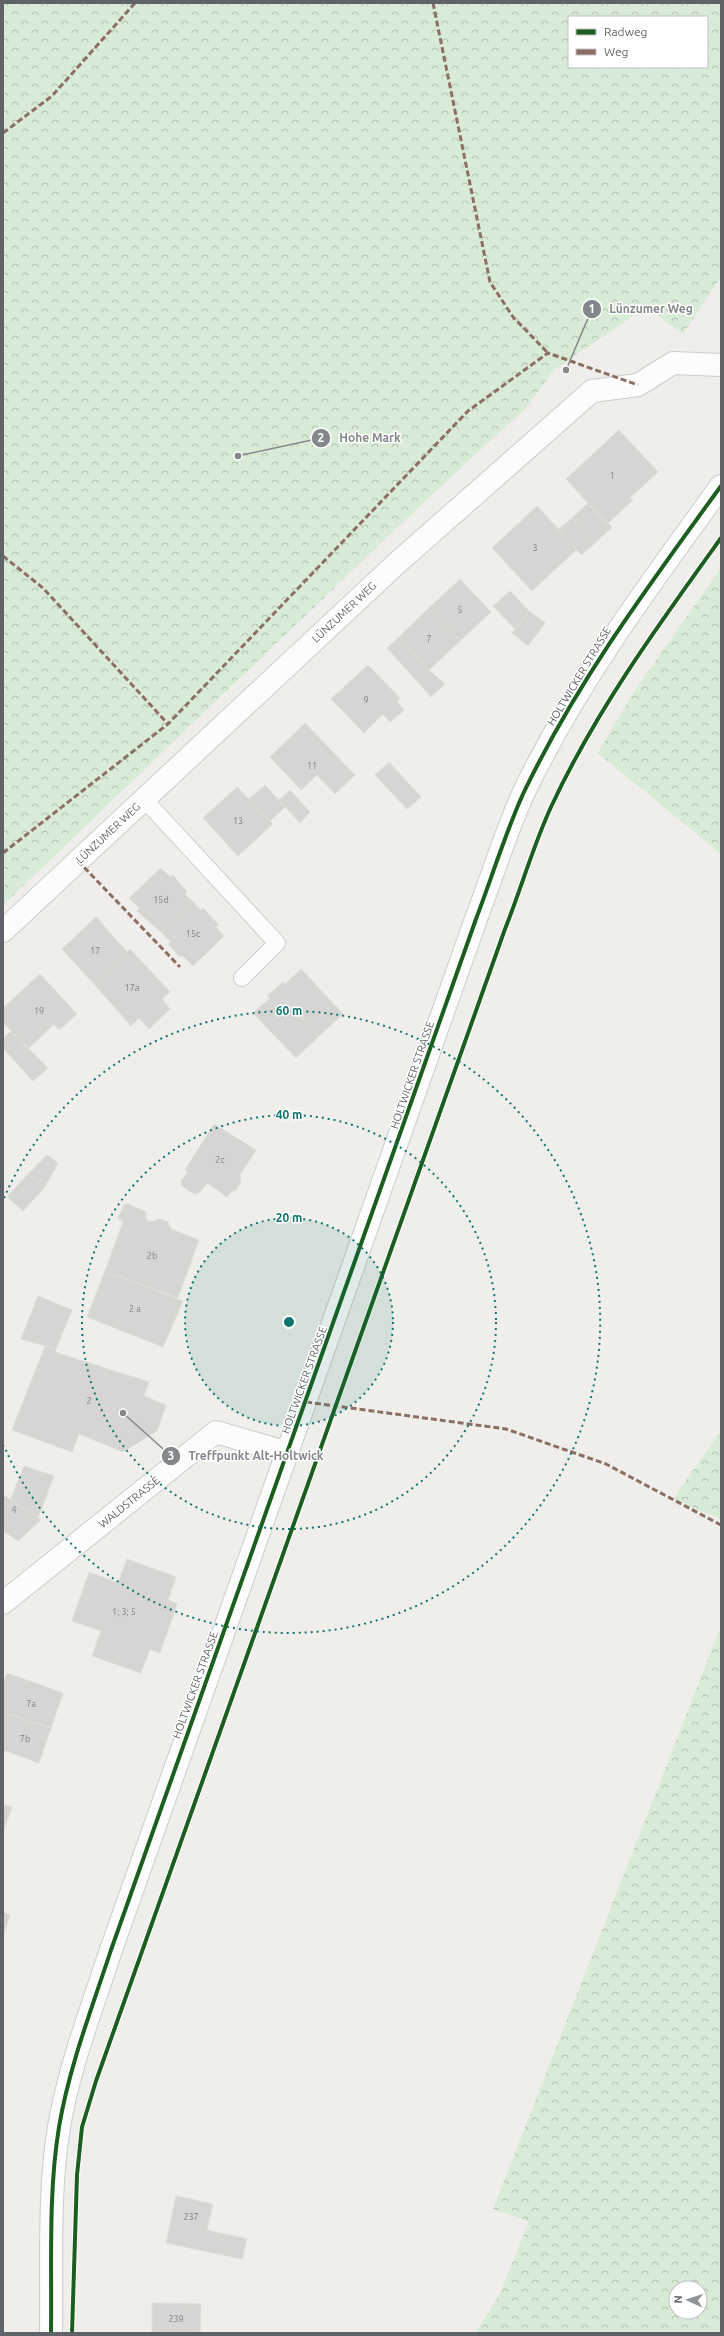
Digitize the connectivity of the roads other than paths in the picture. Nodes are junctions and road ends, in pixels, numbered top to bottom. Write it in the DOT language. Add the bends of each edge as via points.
graph roads {
  1 [pos="721,365"];
  2 [pos="721,486"];
  3 [pos="144,799"];
  4 [pos="3,931"];
  5 [pos="242,978"];
  6 [pos="288,1453"];
  7 [pos="3,1603"];
  8 [pos="51,2333"];
  1 -- 3 [label="street, LÜNZUMER WEG" via="673,363 638,385 592,391 396,564"];
  2 -- 6 [label="street, HOLTWICKER STRASSE" via="587,675 523,795 474,926"];
  3 -- 4 [label="street, LÜNZUMER WEG"];
  3 -- 5 [label="lane" via="277,943"];
  6 -- 7 [label="street, WALDSTRASSE" via="216,1432"];
  6 -- 8 [label="street, HOLTWICKER STRASSE" via="110,1950 70,2079 59,2127 53,2179"];
}
